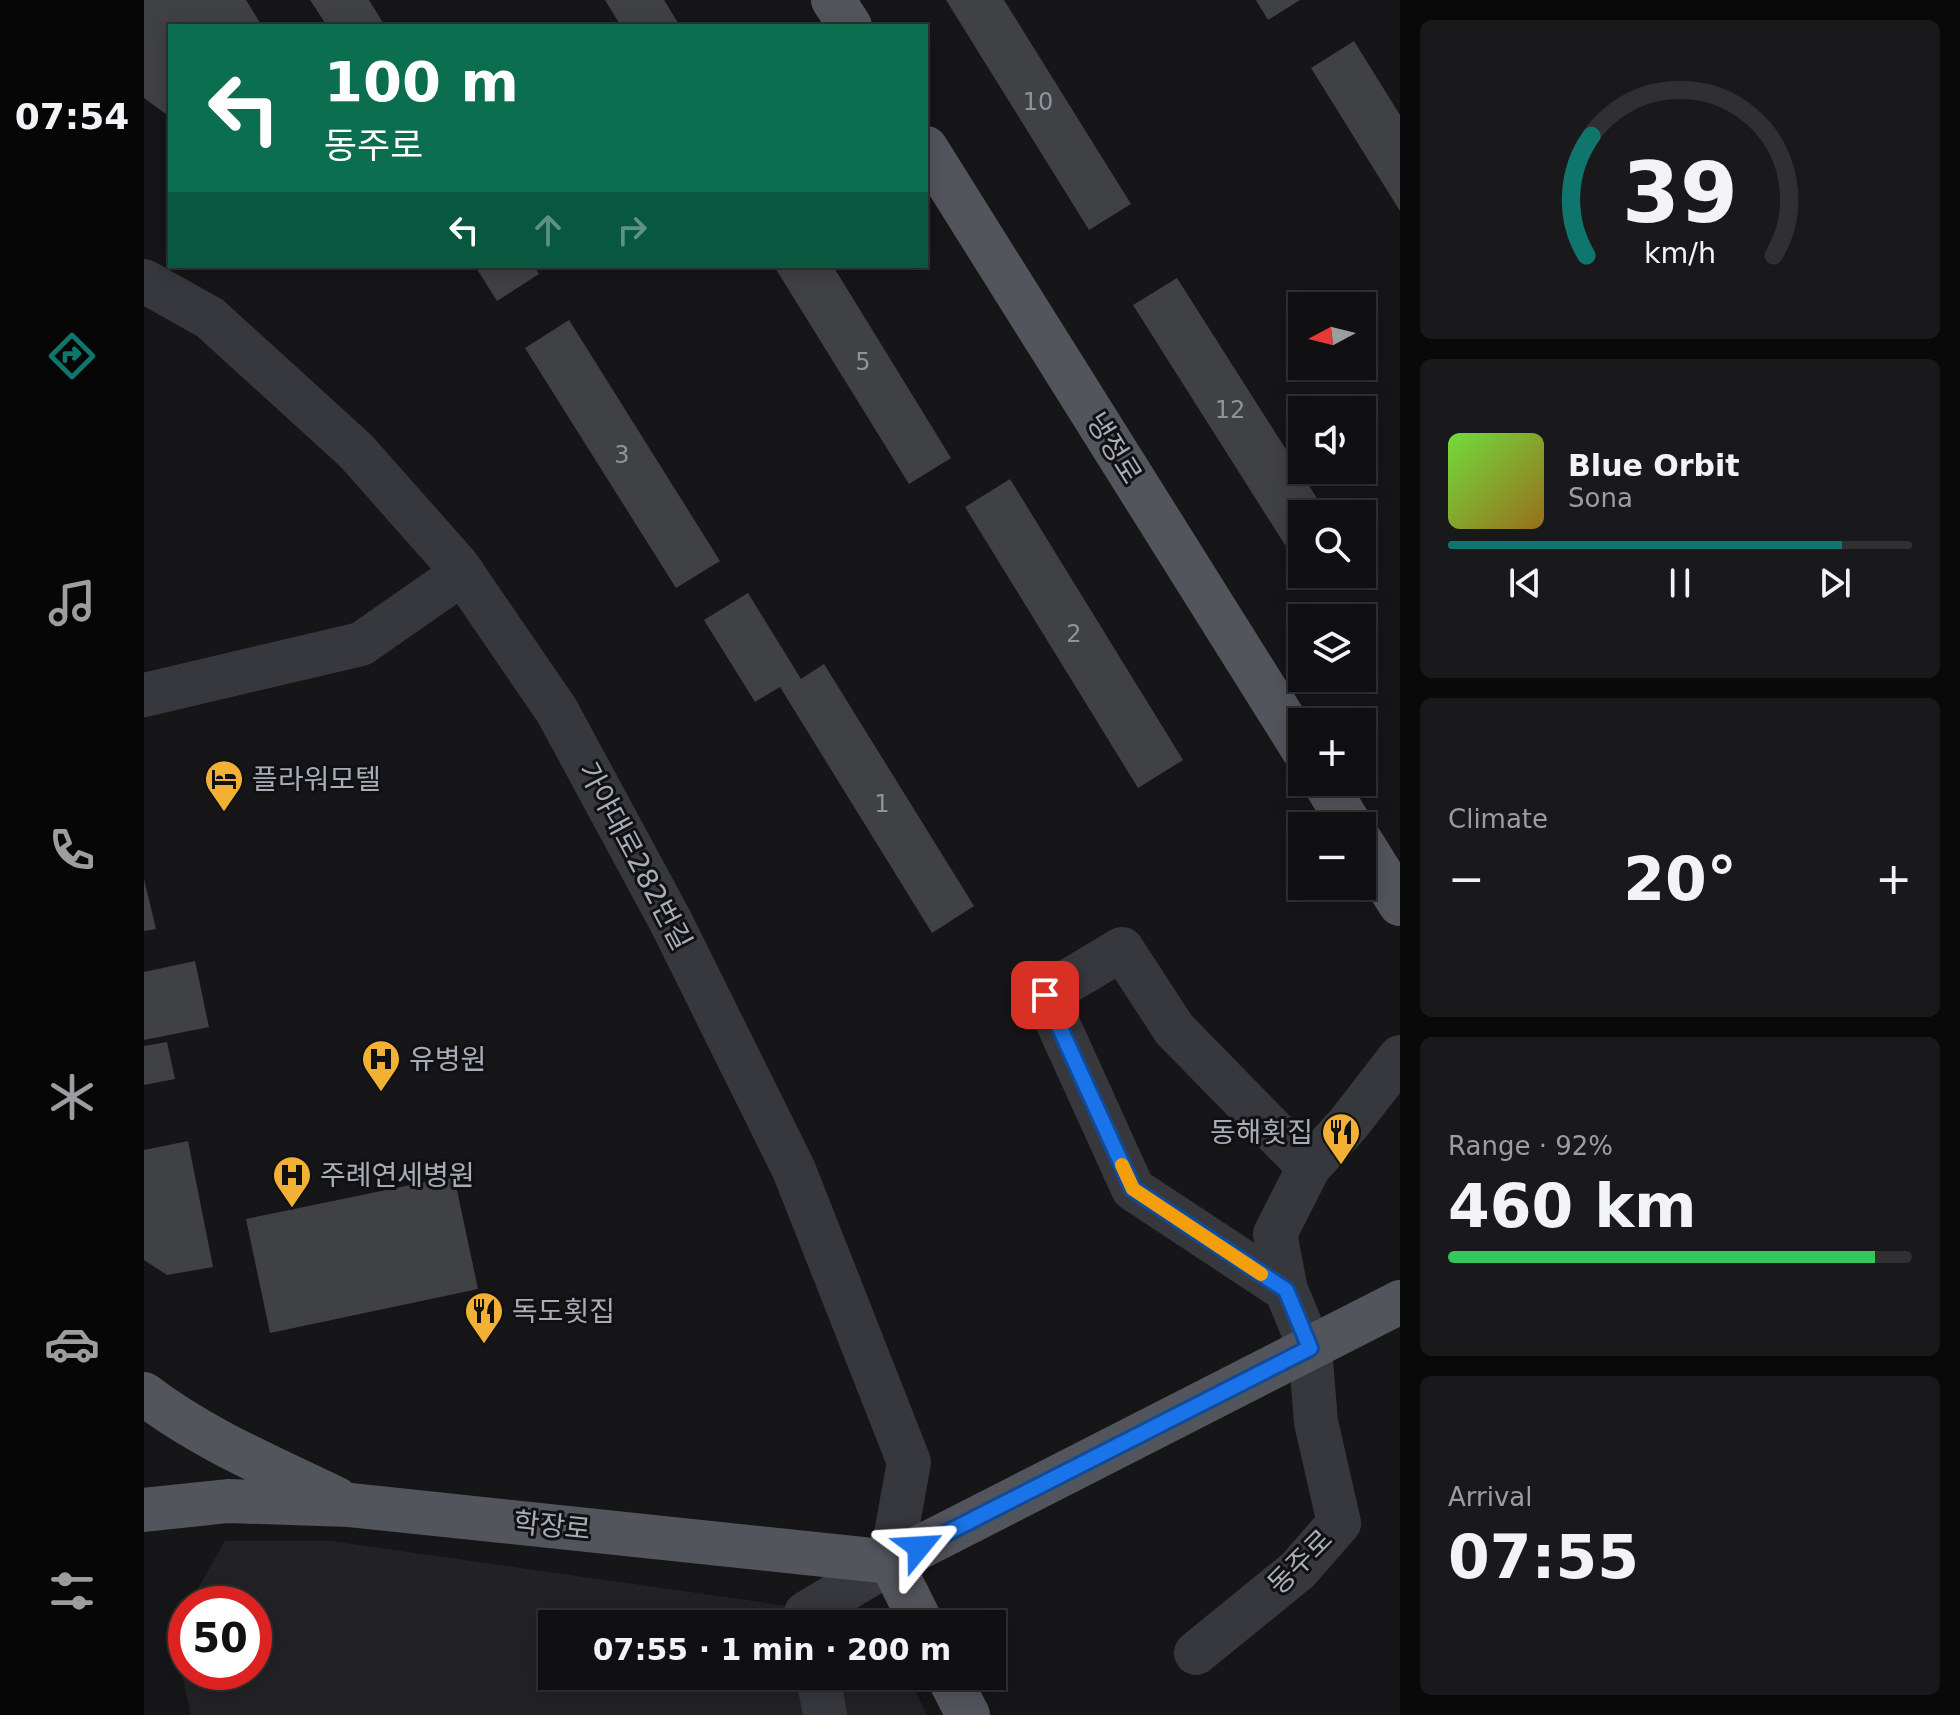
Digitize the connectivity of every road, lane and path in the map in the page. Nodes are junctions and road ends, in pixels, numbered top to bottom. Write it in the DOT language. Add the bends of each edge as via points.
graph roads {
  1 [pos="833,0"];
  2 [pos="849,24"];
  3 [pos="928,151"];
  4 [pos="144,281"];
  5 [pos="463,573"];
  6 [pos="144,695"];
  7 [pos="1288,726"];
  8 [pos="1376,865"];
  9 [pos="1400,904"];
  10 [pos="1400,1057"];
  11 [pos="1309,1167"];
  12 [pos="1286,1290"];
  13 [pos="1400,1302"];
  14 [pos="1310,1348"];
  15 [pos="144,1394"];
  16 [pos="350,1505"];
  17 [pos="153,1514"];
  18 [pos="891,1562"];
  19 [pos="811,1610"];
  20 [pos="915,1610"];
  21 [pos="1196,1653"];
  22 [pos="821,1690"];
  23 [pos="955,1690"];
  24 [pos="825,1715"];
  25 [pos="968,1715"];
  1 -- 2 [label="main road"];
  3 -- 7 [label="main road, 냉정로"];
  4 -- 5 [label="street, 가야대로282번길" via="210,318 244,348 356,451"];
  5 -- 6 [label="street" via="361,644"];
  5 -- 18 [label="street, 가야대로282번길" via="557,711 671,922 794,1170 909,1462"];
  8 -- 9 [label="main road"];
  10 -- 11 [label="street"];
  11 -- 12 [label="street, 동주로" via="1275,1234"];
  11 -- 12 [label="street" via="1174,1029 1122,949 1045,995 1133,1189"];
  12 -- 14 [label="street, 동주로"];
  13 -- 14 [label="main road"];
  14 -- 18 [label="main road"];
  14 -- 21 [label="street, 동주로" via="1316,1422 1339,1523 1298,1570"];
  15 -- 16 [label="main road" via="239,1453"];
  16 -- 17 [label="main road, 학장로" via="228,1501"];
  16 -- 18 [label="main road, 학장로"];
  18 -- 19 [label="street"];
  18 -- 20 [label="main road"];
  22 -- 24 [label="street"];
  23 -- 25 [label="main road"];
}
